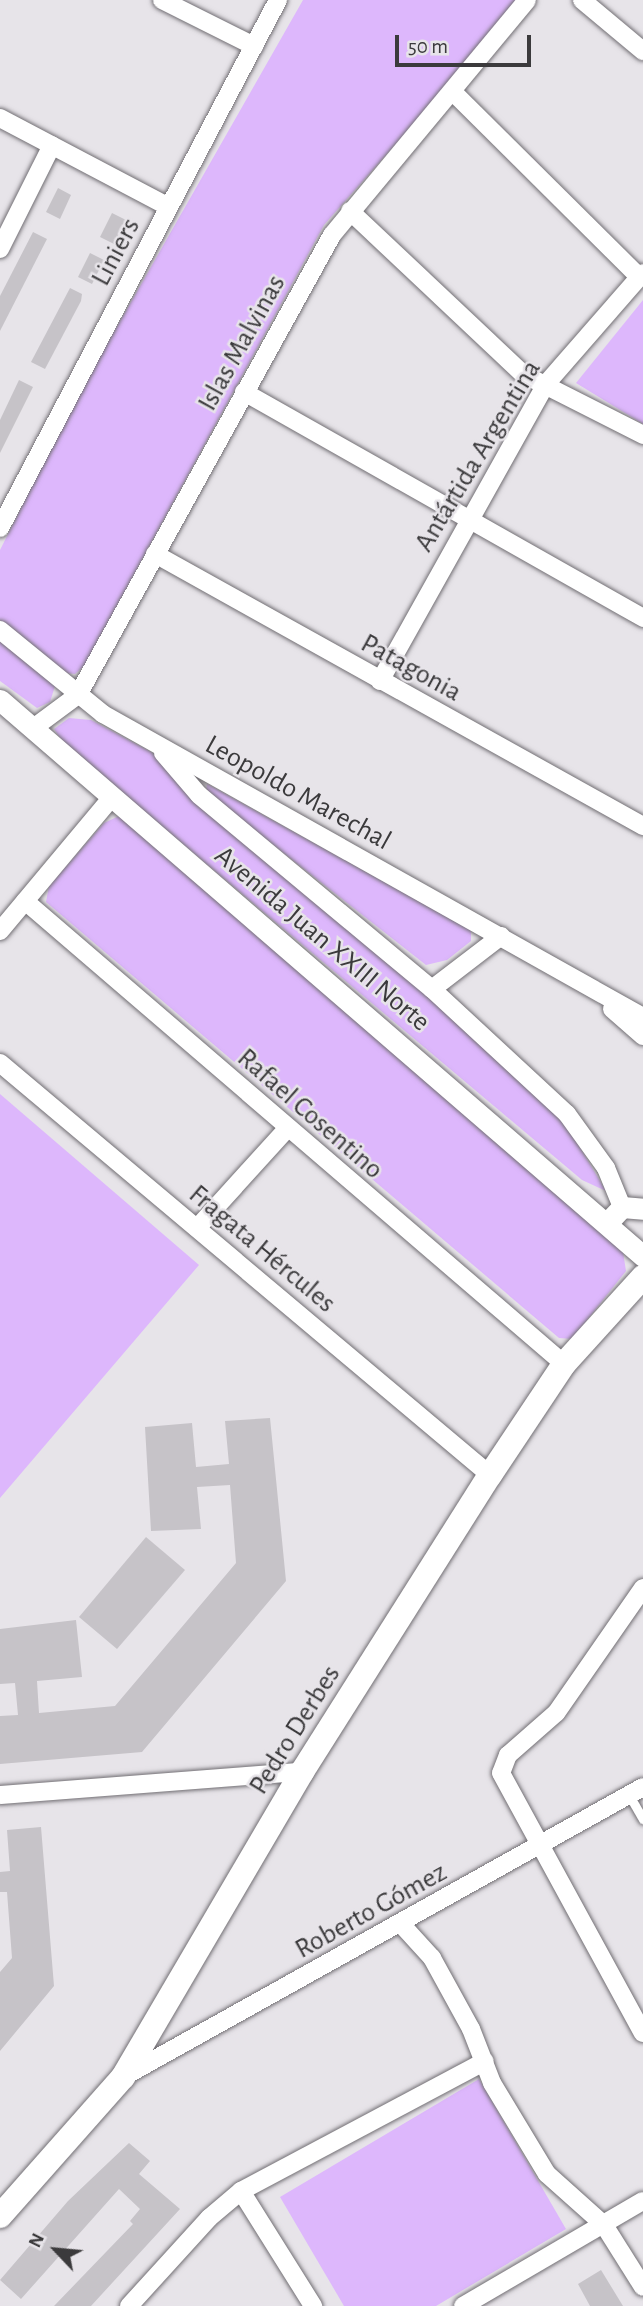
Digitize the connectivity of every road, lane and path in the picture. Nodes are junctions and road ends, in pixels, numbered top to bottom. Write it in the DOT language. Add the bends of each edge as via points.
graph roads {
  1 [pos="162,0"];
  2 [pos="278,0"];
  3 [pos="527,0"];
  4 [pos="582,0"];
  5 [pos="254,46"];
  6 [pos="643,51"];
  7 [pos="454,93"];
  8 [pos="0,118"];
  9 [pos="52,145"];
  10 [pos="169,206"];
  11 [pos="350,211"];
  12 [pos="0,249"];
  13 [pos="641,275"];
  14 [pos="546,384"];
  15 [pos="244,392"];
  16 [pos="643,435"];
  17 [pos="466,521"];
  18 [pos="0,528"];
  19 [pos="155,554"];
  20 [pos="643,618"];
  21 [pos="0,630"];
  22 [pos="380,681"];
  23 [pos="78,695"];
  24 [pos="0,700"];
  25 [pos="32,729"];
  26 [pos="156,744"];
  27 [pos="111,797"];
  28 [pos="643,826"];
  29 [pos="25,901"];
  30 [pos="0,930"];
  31 [pos="501,936"];
  32 [pos="583,983"];
  33 [pos="432,989"];
  34 [pos="643,1017"];
  35 [pos="643,1035"];
  36 [pos="0,1063"];
  37 [pos="286,1130"];
  38 [pos="625,1212"];
  39 [pos="197,1228"];
  40 [pos="643,1256"];
  41 [pos="643,1277"];
  42 [pos="564,1364"];
  43 [pos="490,1475"];
  44 [pos="643,1588"];
  45 [pos="302,1772"];
  46 [pos="636,1791"];
  47 [pos="0,1795"];
  48 [pos="643,1819"];
  49 [pos="538,1845"];
  50 [pos="402,1925"];
  51 [pos="643,2034"];
  52 [pos="485,2061"];
  53 [pos="123,2077"];
  54 [pos="242,2192"];
  55 [pos="643,2202"];
  56 [pos="0,2216"];
  57 [pos="604,2225"];
  58 [pos="643,2287"];
  59 [pos="482,2301"];
  60 [pos="129,2306"];
  61 [pos="313,2306"];
  62 [pos="463,2306"];
  1 -- 5 [label="street"];
  2 -- 5 [label="street, Liniers"];
  3 -- 7 [label="street, Islas Malvinas"];
  4 -- 6 [label="street"];
  5 -- 10 [label="street, Liniers"];
  7 -- 11 [label="street, Islas Malvinas"];
  7 -- 13 [label="street"];
  8 -- 9 [label="street"];
  9 -- 10 [label="street"];
  9 -- 12 [label="street"];
  10 -- 18 [label="street, Liniers"];
  11 -- 14 [label="street" via="523,374"];
  11 -- 15 [label="street, Islas Malvinas"];
  13 -- 14 [label="street, Antártida Argentina"];
  14 -- 16 [label="street"];
  14 -- 17 [label="street, Antártida Argentina"];
  15 -- 17 [label="street"];
  15 -- 19 [label="street, Islas Malvinas"];
  17 -- 20 [label="street"];
  17 -- 22 [label="street, Antártida Argentina"];
  19 -- 22 [label="street, Patagonia"];
  19 -- 23 [label="street, Islas Malvinas"];
  21 -- 23 [label="street, Leopoldo Marechal"];
  22 -- 28 [label="street, Patagonia"];
  23 -- 25 [label="street, Islas Malvinas"];
  23 -- 26 [label="street, Leopoldo Marechal"];
  24 -- 25 [label="street, Avenida Juan XXIII Norte"];
  25 -- 27 [label="street, Avenida Juan XXIII Norte"];
  26 -- 31 [label="street, Leopoldo Marechal"];
  26 -- 33 [label="street, Avenida Juan XXIII Norte" via="199,795"];
  27 -- 29 [label="street"];
  27 -- 38 [label="street, Avenida Juan XXIII Norte"];
  29 -- 30 [label="street"];
  29 -- 37 [label="street, Rafael Cosentino"];
  31 -- 32 [label="street, Leopoldo Marechal"];
  31 -- 33 [label="street"];
  32 -- 34 [label="street, Leopoldo Marechal"];
  32 -- 35 [label="street, Leopoldo Marechal"];
  33 -- 38 [label="street, Avenida Juan XXIII Norte" via="567,1114 606,1168"];
  36 -- 39 [label="street, Fragata Hércules"];
  37 -- 39 [label="street"];
  37 -- 42 [label="street, Rafael Cosentino"];
  38 -- 40 [label="street, Avenida Juan XXIII Norte"];
  39 -- 43 [label="street, Fragata Hércules"];
  41 -- 42 [label="main road, Pedro Derbes"];
  42 -- 43 [label="main road, Pedro Derbes"];
  43 -- 45 [label="main road, Pedro Derbes"];
  44 -- 49 [label="street" via="556,1713 508,1755 501,1773"];
  45 -- 47 [label="street"];
  45 -- 53 [label="main road, Pedro Derbes"];
  46 -- 48 [label="lane"];
  46 -- 49 [label="street, Roberto Gómez"];
  49 -- 50 [label="street, Roberto Gómez"];
  49 -- 51 [label="street"];
  50 -- 52 [label="street" via="432,1958"];
  50 -- 53 [label="street, Roberto Gómez"];
  52 -- 54 [label="street"];
  52 -- 57 [label="street" via="492,2083 547,2174"];
  53 -- 56 [label="main road, Pedro Derbes"];
  54 -- 60 [label="street" via="209,2218"];
  54 -- 61 [label="street"];
  55 -- 57 [label="street"];
  57 -- 58 [label="street"];
  57 -- 59 [label="street"];
  59 -- 62 [label="street"];
}
